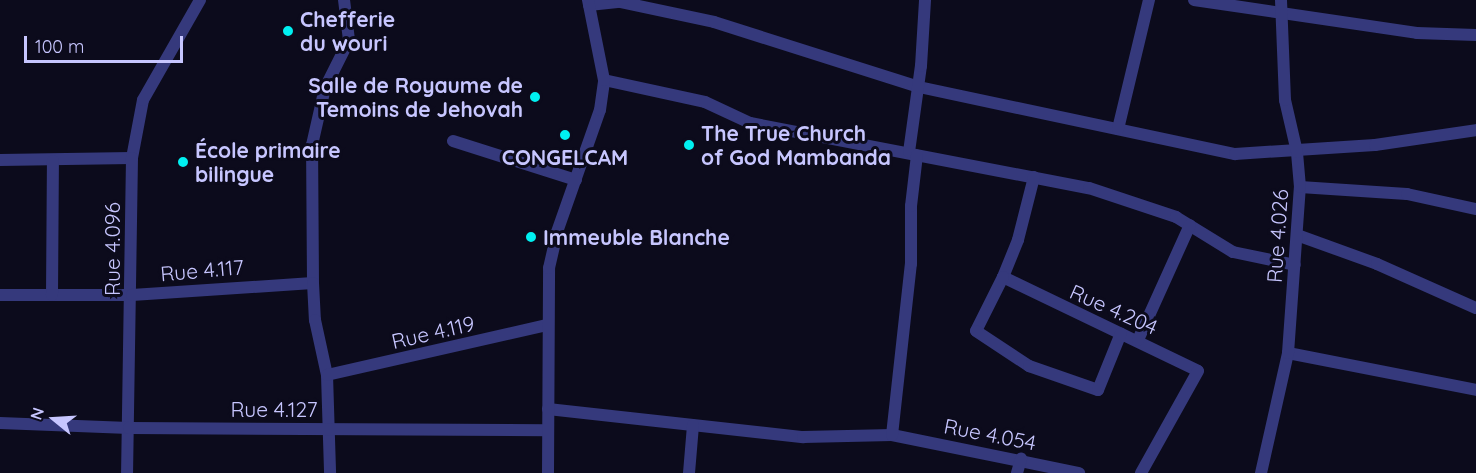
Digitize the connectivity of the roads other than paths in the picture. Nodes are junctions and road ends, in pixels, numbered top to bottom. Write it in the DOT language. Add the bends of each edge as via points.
graph roads {
  1 [pos="200,0"];
  2 [pos="344,0"];
  3 [pos="925,0"];
  4 [pos="1149,0"];
  5 [pos="1194,0"];
  6 [pos="1281,0"];
  7 [pos="589,2"];
  8 [pos="1280,13"];
  9 [pos="1476,35"];
  10 [pos="604,80"];
  11 [pos="919,87"];
  12 [pos="1118,129"];
  13 [pos="1476,130"];
  14 [pos="453,141"];
  15 [pos="1298,152"];
  16 [pos="913,153"];
  17 [pos="132,158"];
  18 [pos="0,160"];
  19 [pos="53,161"];
  20 [pos="1034,177"];
  21 [pos="576,180"];
  22 [pos="1300,188"];
  23 [pos="1476,209"];
  24 [pos="1190,225"];
  25 [pos="1297,235"];
  26 [pos="1295,265"];
  27 [pos="1003,277"];
  28 [pos="314,282"];
  29 [pos="0,295"];
  30 [pos="52,295"];
  31 [pos="132,296"];
  32 [pos="1476,308"];
  33 [pos="547,325"];
  34 [pos="1120,333"];
  35 [pos="1138,340"];
  36 [pos="1288,353"];
  37 [pos="327,375"];
  38 [pos="1476,390"];
  39 [pos="548,410"];
  40 [pos="0,423"];
  41 [pos="693,425"];
  42 [pos="129,428"];
  43 [pos="331,428"];
  44 [pos="547,430"];
  45 [pos="892,435"];
  46 [pos="1021,459"];
  47 [pos="127,473"];
  48 [pos="330,473"];
  49 [pos="548,473"];
  50 [pos="689,473"];
  51 [pos="1017,473"];
  52 [pos="1079,473"];
  53 [pos="1141,473"];
  54 [pos="1262,473"];
  1 -- 17 [label="street, Rue 4.096" via="143,100"];
  2 -- 28 [label="street" via="349,40 325,88 312,145"];
  3 -- 11 [label="street"];
  4 -- 12 [label="street"];
  5 -- 8 [label="street"];
  6 -- 8 [label="street, Rue 4.026"];
  7 -- 10 [label="street"];
  7 -- 11 [label="street" via="620,2 714,22"];
  8 -- 9 [label="street" via="1417,33"];
  8 -- 15 [label="street, Rue 4.026" via="1286,100"];
  10 -- 16 [label="street" via="705,102 750,123"];
  10 -- 21 [label="street" via="600,110"];
  11 -- 12 [label="street"];
  11 -- 16 [label="street"];
  12 -- 15 [label="street" via="1235,154"];
  13 -- 15 [label="street"];
  14 -- 21 [label="street"];
  15 -- 22 [label="street, Rue 4.026"];
  16 -- 20 [label="street"];
  16 -- 45 [label="street" via="911,264"];
  17 -- 19 [label="street"];
  17 -- 31 [label="street, Rue 4.096"];
  18 -- 19 [label="street"];
  19 -- 30 [label="street"];
  20 -- 24 [label="street" via="1089,188"];
  20 -- 27 [label="street" via="1018,240"];
  21 -- 33 [label="street" via="549,268"];
  22 -- 23 [label="street" via="1407,194"];
  22 -- 25 [label="street, Rue 4.026"];
  24 -- 26 [label="street" via="1233,252"];
  24 -- 35 [label="street"];
  25 -- 26 [label="street, Rue 4.026"];
  25 -- 32 [label="street" via="1377,264"];
  26 -- 36 [label="street, Rue 4.026"];
  27 -- 34 [label="street, Rue 4.204"];
  27 -- 34 [label="street" via="977,322 976,331 1029,366 1098,390"];
  28 -- 31 [label="street, Rue 4.117"];
  28 -- 37 [label="street" via="315,320"];
  29 -- 30 [label="street, Rue 4.117"];
  30 -- 31 [label="street, Rue 4.117"];
  31 -- 42 [label="street, Rue 4.096"];
  33 -- 37 [label="street, Rue 4.119"];
  33 -- 39 [label="street"];
  34 -- 35 [label="street, Rue 4.204"];
  35 -- 53 [label="street, Rue 4.204" via="1198,371"];
  36 -- 38 [label="street"];
  36 -- 54 [label="street, Rue 4.026"];
  37 -- 43 [label="street"];
  39 -- 41 [label="street, Rue 4.054"];
  39 -- 44 [label="street"];
  40 -- 42 [label="street, Rue 4.127"];
  41 -- 45 [label="street, Rue 4.054" via="803,436"];
  41 -- 50 [label="street"];
  42 -- 43 [label="street, Rue 4.127"];
  42 -- 47 [label="street, Rue 4.096"];
  43 -- 44 [label="street, Rue 4.127"];
  43 -- 48 [label="street"];
  44 -- 49 [label="street"];
  45 -- 46 [label="street, Rue 4.054"];
  46 -- 51 [label="street"];
  46 -- 52 [label="street, Rue 4.054"];
}
